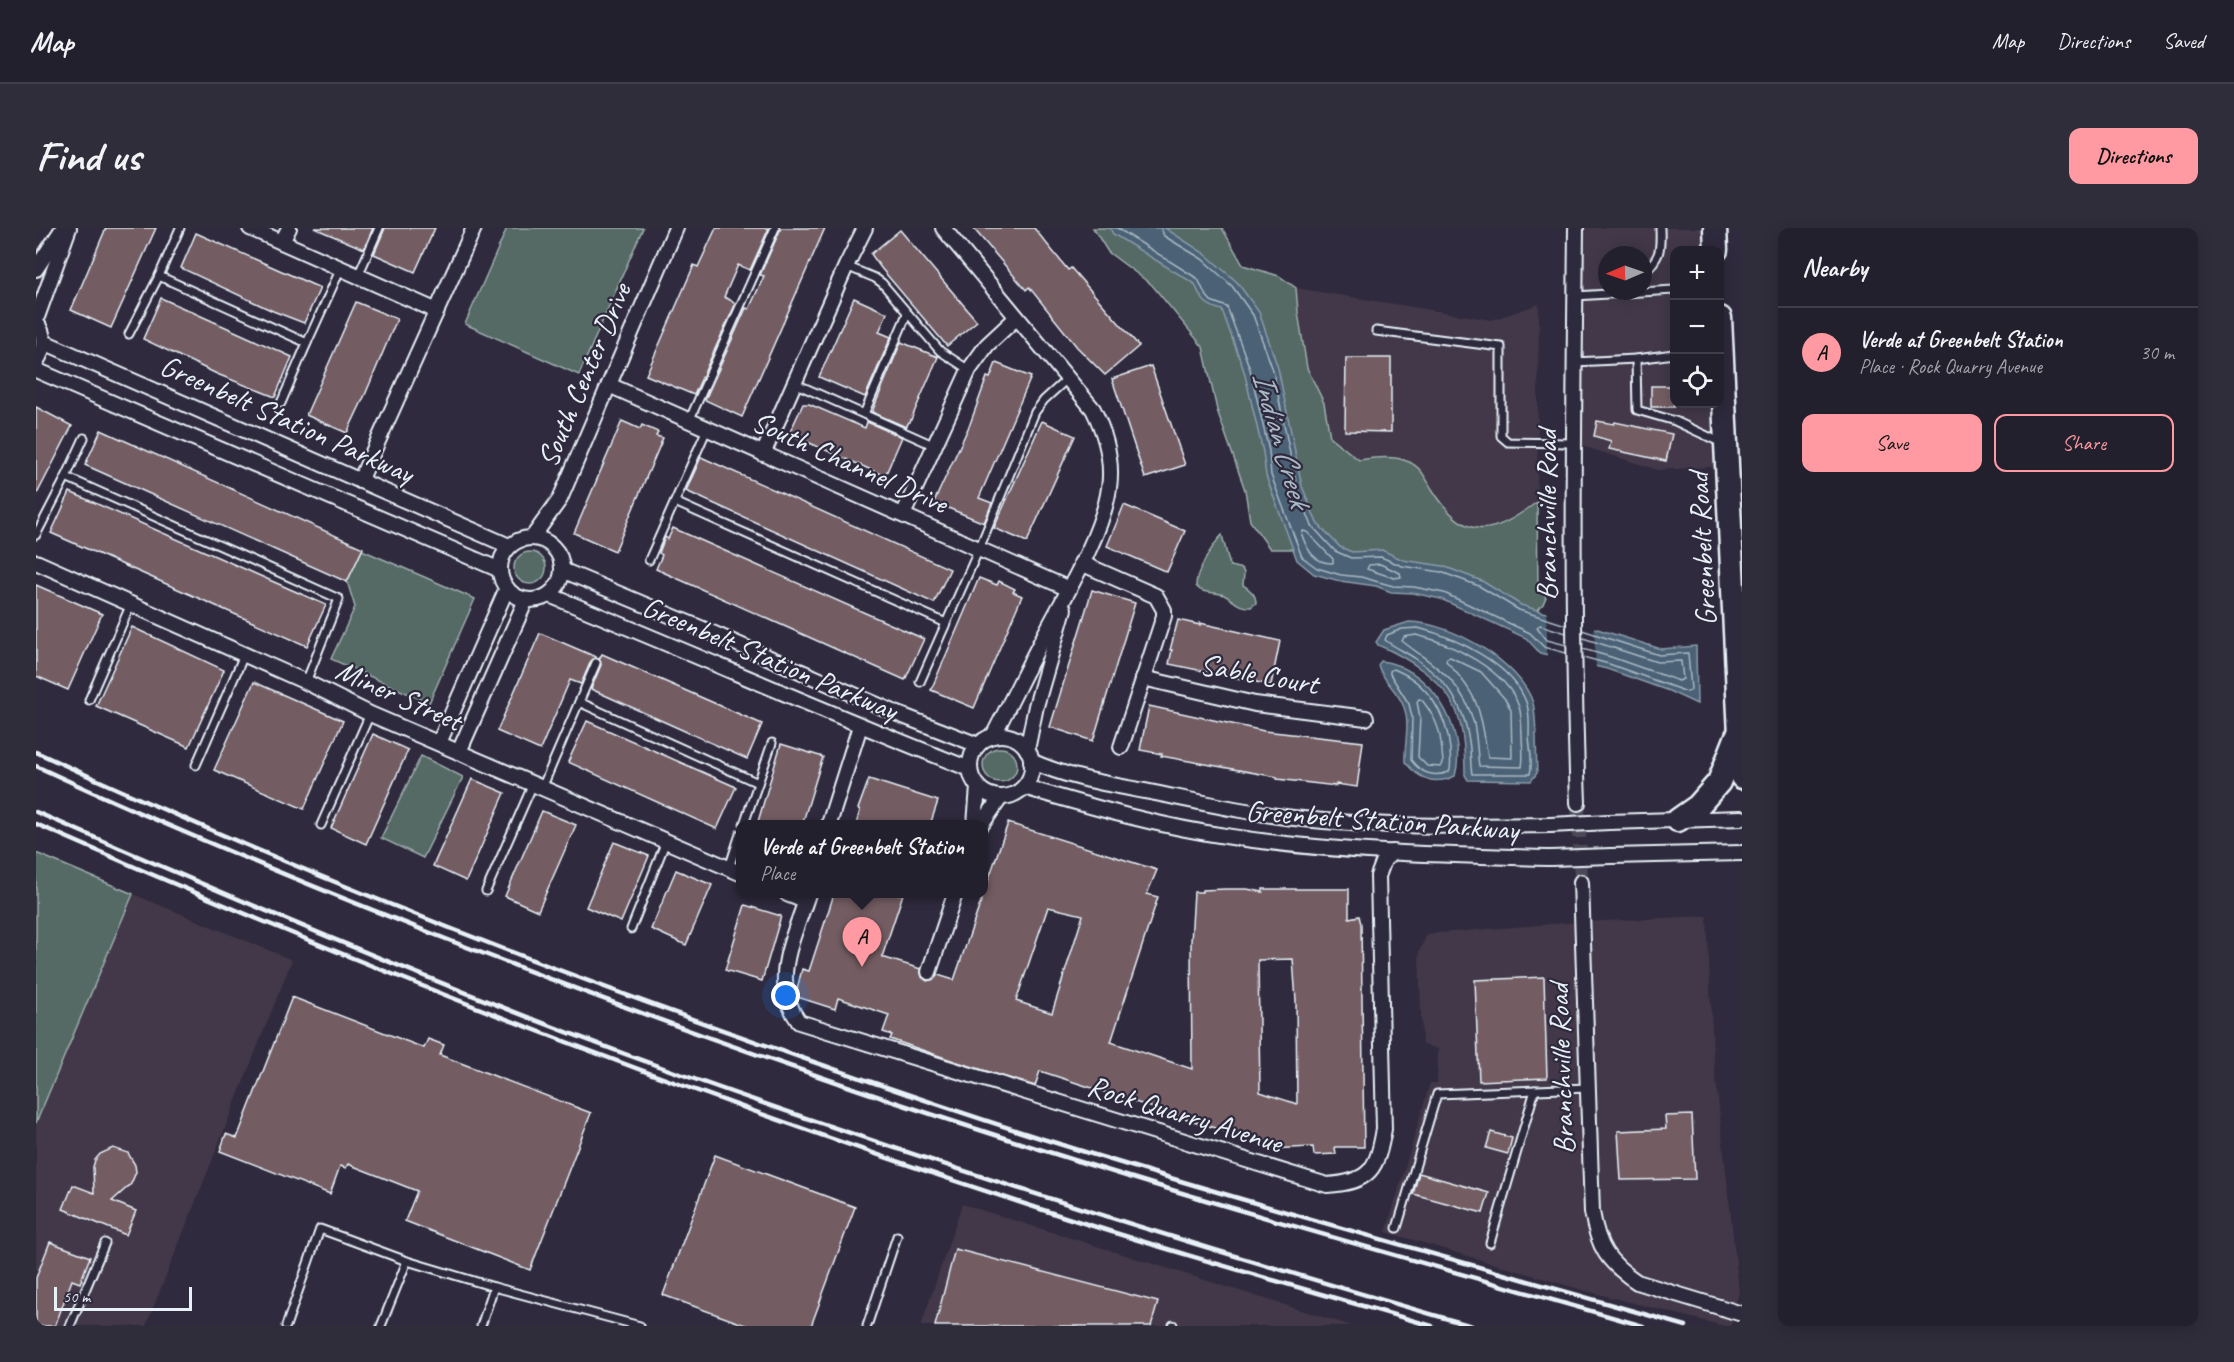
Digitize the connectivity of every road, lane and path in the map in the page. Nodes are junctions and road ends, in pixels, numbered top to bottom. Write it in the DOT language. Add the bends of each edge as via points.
graph roads {
  1 [pos="63,228"];
  2 [pos="69,228"];
  3 [pos="180,228"];
  4 [pos="250,228"];
  5 [pos="289,228"];
  6 [pos="379,228"];
  7 [pos="474,228"];
  8 [pos="676,228"];
  9 [pos="775,228"];
  10 [pos="865,228"];
  11 [pos="942,228"];
  12 [pos="1576,228"];
  13 [pos="1660,228"];
  14 [pos="1715,228"];
  15 [pos="282,242"];
  16 [pos="1716,246"];
  17 [pos="1652,264"];
  18 [pos="846,266"];
  19 [pos="341,268"];
  20 [pos="36,269"];
  21 [pos="159,276"];
  22 [pos="358,276"];
  23 [pos="1670,290"];
  24 [pos="1652,291"];
  25 [pos="1598,294"];
  26 [pos="1575,296"];
  27 [pos="437,310"];
  28 [pos="907,314"];
  29 [pos="1016,318"];
  30 [pos="36,321"];
  31 [pos="1376,331"];
  32 [pos="129,334"];
  33 [pos="44,342"];
  34 [pos="307,343"];
  35 [pos="1722,354"];
  36 [pos="1670,355"];
  37 [pos="1636,359"];
  38 [pos="36,362"];
  39 [pos="1574,362"];
  40 [pos="36,370"];
  41 [pos="969,370"];
  42 [pos="1067,379"];
  43 [pos="794,383"];
  44 [pos="609,385"];
  45 [pos="281,403"];
  46 [pos="864,414"];
  47 [pos="689,421"];
  48 [pos="707,429"];
  49 [pos="84,438"];
  50 [pos="1573,443"];
  51 [pos="935,446"];
  52 [pos="1726,446"];
  53 [pos="763,454"];
  54 [pos="66,477"];
  55 [pos="360,481"];
  56 [pos="675,502"];
  57 [pos="903,516"];
  58 [pos="36,535"];
  59 [pos="532,538"];
  60 [pos="509,546"];
  61 [pos="979,549"];
  62 [pos="649,560"];
  63 [pos="36,562"];
  64 [pos="1081,563"];
  65 [pos="500,570"];
  66 [pos="562,570"];
  67 [pos="507,588"];
  68 [pos="1068,592"];
  69 [pos="549,595"];
  70 [pos="526,600"];
  71 [pos="131,604"];
  72 [pos="946,623"];
  73 [pos="244,655"];
  74 [pos="596,663"];
  75 [pos="1143,678"];
  76 [pos="306,682"];
  77 [pos="920,682"];
  78 [pos="90,700"];
  79 [pos="579,702"];
  80 [pos="370,714"];
  81 [pos="1366,718"];
  82 [pos="860,726"];
  83 [pos="1739,729"];
  84 [pos="993,736"];
  85 [pos="439,743"];
  86 [pos="772,743"];
  87 [pos="978,745"];
  88 [pos="1121,747"];
  89 [pos="459,752"];
  90 [pos="1029,756"];
  91 [pos="196,765"];
  92 [pos="970,769"];
  93 [pos="1742,777"];
  94 [pos="758,783"];
  95 [pos="538,786"];
  96 [pos="978,787"];
  97 [pos="1024,787"];
  98 [pos="1001,797"];
  99 [pos="1578,802"];
  100 [pos="1742,818"];
  101 [pos="746,820"];
  102 [pos="831,820"];
  103 [pos="975,820"];
  104 [pos="985,820"];
  105 [pos="1678,820"];
  106 [pos="321,825"];
  107 [pos="666,841"];
  108 [pos="1393,852"];
  109 [pos="1742,853"];
  110 [pos="735,871"];
  111 [pos="1581,882"];
  112 [pos="486,891"];
  113 [pos="806,898"];
  114 [pos="953,898"];
  115 [pos="631,929"];
  116 [pos="929,972"];
  117 [pos="1588,1088"];
  118 [pos="1535,1090"];
  119 [pos="1397,1228"];
  120 [pos="897,1236"];
  121 [pos="105,1243"];
  122 [pos="1490,1243"];
  123 [pos="407,1261"];
  124 [pos="494,1287"];
  125 [pos="1742,1314"];
  126 [pos="70,1326"];
  127 [pos="286,1326"];
  128 [pos="381,1326"];
  129 [pos="481,1326"];
  130 [pos="640,1326"];
  131 [pos="867,1326"];
  1 -- 20 [label="street"];
  2 -- 30 [label="street"];
  3 -- 21 [label="lane"];
  4 -- 15 [label="street"];
  5 -- 15 [label="street"];
  6 -- 22 [label="lane"];
  7 -- 27 [label="street"];
  8 -- 44 [label="street, South Center Drive"];
  9 -- 47 [label="lane"];
  10 -- 18 [label="street"];
  11 -- 29 [label="street"];
  12 -- 26 [label="street, Branchville Road"];
  13 -- 17 [label="lane" via="1661,250"];
  14 -- 16 [label="main road"];
  15 -- 19 [label="street"];
  18 -- 28 [label="lane" via="879,281"];
  18 -- 43 [label="street"];
  19 -- 22 [label="street"];
  19 -- 34 [label="lane"];
  21 -- 32 [label="lane"];
  21 -- 34 [label="lane"];
  22 -- 27 [label="street"];
  23 -- 24 [label="lane"];
  25 -- 26 [label="lane"];
  26 -- 39 [label="street, Branchville Road"];
  27 -- 55 [label="street"];
  28 -- 41 [label="lane" via="940,351"];
  28 -- 46 [label="lane"];
  29 -- 41 [label="street" via="987,345"];
  29 -- 42 [label="street"];
  30 -- 33 [label="street"];
  31 -- 50 [label="lane" via="1501,347 1501,436 1508,442"];
  33 -- 38 [label="street"];
  33 -- 55 [label="street, Greenbelt Station Parkway"];
  34 -- 45 [label="lane"];
  35 -- 52 [label="main road, Greenbelt Road"];
  36 -- 37 [label="lane"];
  37 -- 39 [label="lane"];
  37 -- 52 [label="lane" via="1637,410 1674,421"];
  39 -- 50 [label="street, Branchville Road"];
  40 -- 65 [label="street, Greenbelt Station Parkway"];
  41 -- 51 [label="street"];
  42 -- 61 [label="lane" via="1035,412"];
  42 -- 64 [label="street" via="1093,409 1104,430 1110,476 1103,510"];
  43 -- 46 [label="lane"];
  43 -- 53 [label="street"];
  44 -- 47 [label="street, South Channel Drive"];
  44 -- 59 [label="street, South Center Drive" via="560,499"];
  46 -- 51 [label="lane"];
  47 -- 48 [label="street, South Channel Drive"];
  48 -- 53 [label="street, South Channel Drive"];
  48 -- 56 [label="lane"];
  49 -- 54 [label="lane"];
  50 -- 99 [label="street, Branchville Road" via="1573,673"];
  51 -- 57 [label="street"];
  52 -- 83 [label="main road, Greenbelt Road"];
  53 -- 57 [label="street, South Channel Drive"];
  54 -- 58 [label="lane"];
  54 -- 76 [label="lane" via="339,599"];
  55 -- 60 [label="street, Greenbelt Station Parkway"];
  56 -- 62 [label="lane"];
  56 -- 72 [label="lane"];
  57 -- 61 [label="street, South Channel Drive"];
  59 -- 60 [label="street"];
  59 -- 66 [label="street" via="552,545"];
  60 -- 65 [label="street"];
  61 -- 68 [label="street, South Channel Drive"];
  61 -- 72 [label="lane"];
  63 -- 71 [label="street, Miner Street"];
  64 -- 68 [label="street"];
  64 -- 75 [label="street" via="1156,596 1161,603 1164,616"];
  65 -- 67 [label="street"];
  66 -- 69 [label="street"];
  66 -- 87 [label="street, Greenbelt Station Parkway"];
  67 -- 70 [label="street"];
  67 -- 85 [label="street"];
  68 -- 84 [label="street"];
  68 -- 90 [label="street" via="1036,706"];
  69 -- 70 [label="street"];
  69 -- 82 [label="street, Greenbelt Station Parkway"];
  70 -- 89 [label="street"];
  71 -- 73 [label="street, Miner Street"];
  71 -- 78 [label="lane"];
  72 -- 77 [label="lane"];
  73 -- 76 [label="street, Miner Street"];
  73 -- 91 [label="lane"];
  74 -- 79 [label="lane"];
  75 -- 81 [label="street, Sable Court" via="1255,704"];
  75 -- 88 [label="street"];
  76 -- 80 [label="street, Miner Street"];
  79 -- 94 [label="lane"];
  79 -- 95 [label="lane"];
  80 -- 85 [label="street, Miner Street"];
  80 -- 106 [label="lane"];
  82 -- 92 [label="street, Greenbelt Station Parkway"];
  82 -- 102 [label="street"];
  83 -- 93 [label="main road, Greenbelt Road"];
  83 -- 105 [label="main road" via="1719,782 1698,806"];
  84 -- 87 [label="street"];
  84 -- 90 [label="street" via="1020,742"];
  85 -- 89 [label="street, Miner Street"];
  86 -- 94 [label="lane"];
  87 -- 92 [label="street"];
  89 -- 95 [label="street, Miner Street"];
  90 -- 97 [label="street" via="1030,775"];
  90 -- 105 [label="street, Greenbelt Station Parkway, bridge" via="1070,775 1233,809 1302,819 1434,826"];
  92 -- 96 [label="street"];
  94 -- 101 [label="lane"];
  95 -- 107 [label="street, Miner Street"];
  95 -- 112 [label="lane"];
  96 -- 98 [label="street"];
  96 -- 103 [label="street"];
  97 -- 98 [label="street"];
  97 -- 108 [label="street, Greenbelt Station Parkway" via="1112,813 1231,837"];
  98 -- 104 [label="street"];
  100 -- 105 [label="street, Greenbelt Station Parkway"];
  107 -- 110 [label="street, Miner Street"];
  107 -- 115 [label="lane"];
  108 -- 109 [label="street, Greenbelt Station Parkway, bridge" via="1551,858"];
  108 -- 113 [label="street, Rock Quarry Avenue" via="1384,860 1378,876 1384,1129 1373,1169 1362,1179 1346,1184 1327,1185 799,1022 790,1010 783,981"];
  111 -- 117 [label="street, Branchville Road"];
  114 -- 116 [label="street"];
  117 -- 118 [label="lane"];
  117 -- 125 [label="street, Branchville Road" via="1592,1212 1604,1253 1637,1282"];
  118 -- 119 [label="lane" via="1437,1094"];
  118 -- 122 [label="lane"];
  120 -- 131 [label="lane"];
  121 -- 126 [label="lane"];
  123 -- 124 [label="lane"];
  123 -- 127 [label="lane" via="320,1229"];
  123 -- 128 [label="lane"];
  124 -- 129 [label="lane"];
  124 -- 130 [label="lane"];
}
